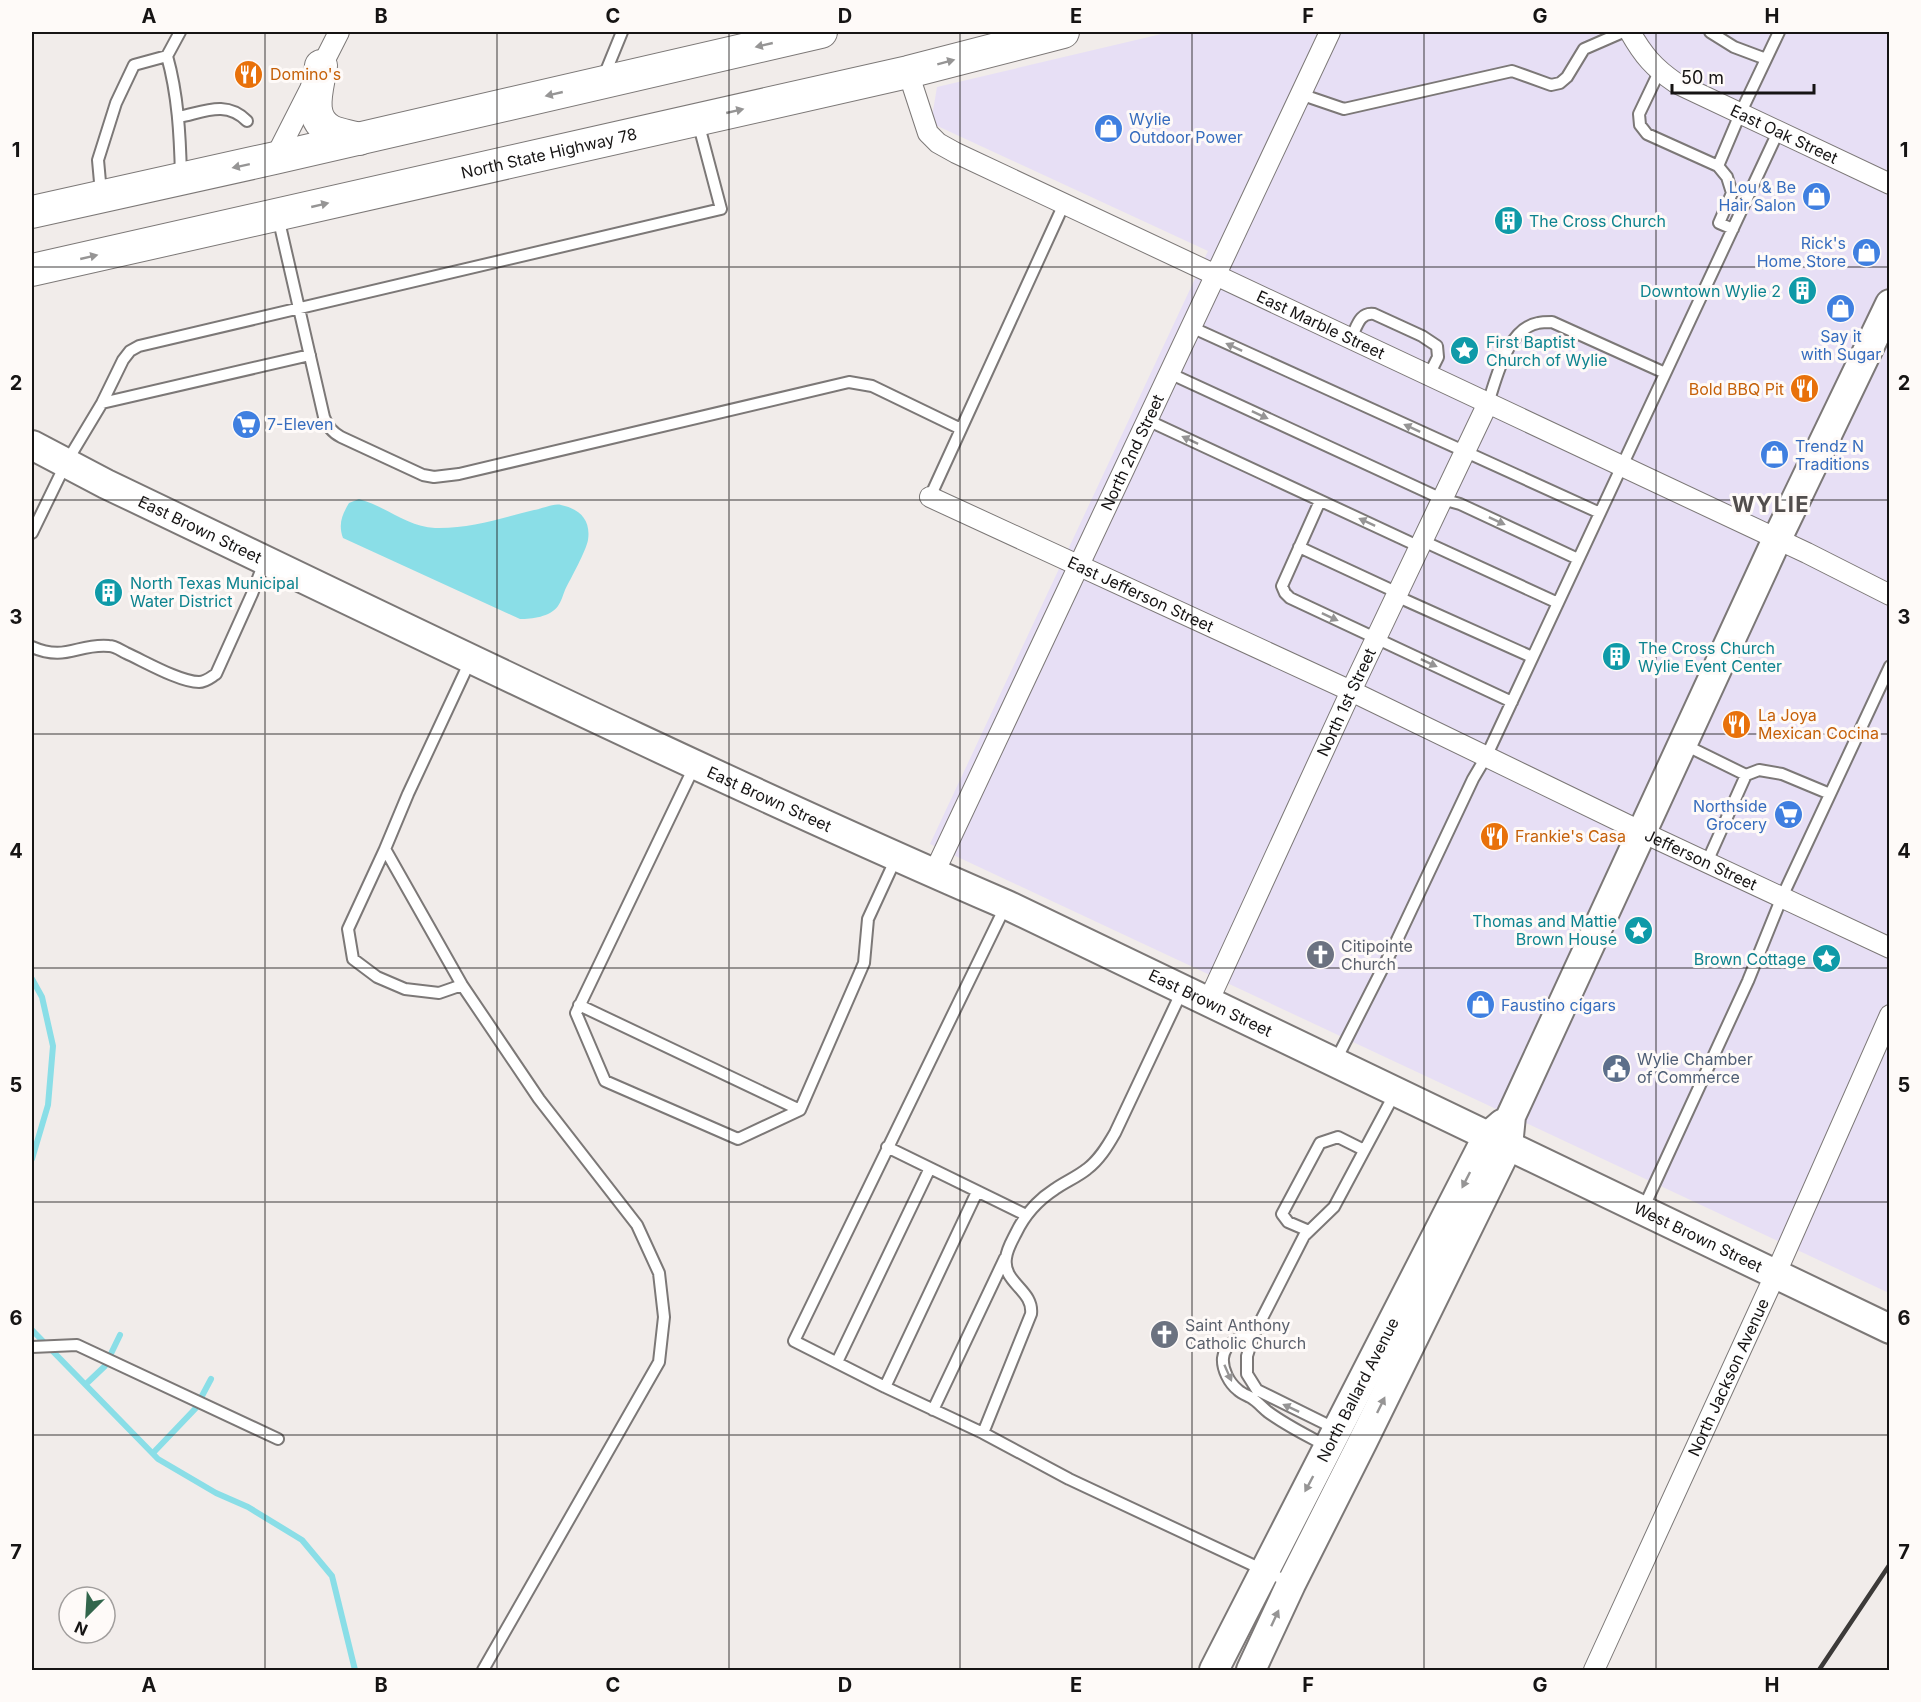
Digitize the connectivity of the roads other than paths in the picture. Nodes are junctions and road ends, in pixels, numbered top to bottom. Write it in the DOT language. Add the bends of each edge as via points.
graph roads {
  1 [pos="180,32"];
  2 [pos="339,32"];
  3 [pos="622,32"];
  4 [pos="821,32"];
  5 [pos="1063,32"];
  6 [pos="1330,32"];
  7 [pos="1623,32"];
  8 [pos="1630,32"];
  9 [pos="1710,32"];
  10 [pos="1779,32"];
  11 [pos="167,56"];
  12 [pos="1766,59"];
  13 [pos="321,66"];
  14 [pos="908,72"];
  15 [pos="1659,72"];
  16 [pos="602,82"];
  17 [pos="1300,94"];
  18 [pos="1740,114"];
  19 [pos="179,117"];
  20 [pos="697,120"];
  21 [pos="247,121"];
  22 [pos="1778,132"];
  23 [pos="359,139"];
  24 [pos="275,158"];
  25 [pos="1718,166"];
  26 [pos="181,179"];
  27 [pos="1890,184"];
  28 [pos="101,197"];
  29 [pos="1064,204"];
  30 [pos="32,212"];
  31 [pos="278,214"];
  32 [pos="1733,229"];
  33 [pos="32,270"];
  34 [pos="1216,275"];
  35 [pos="1890,304"];
  36 [pos="299,309"];
  37 [pos="1191,327"];
  38 [pos="1351,339"];
  39 [pos="310,355"];
  40 [pos="1169,373"];
  41 [pos="1665,373"];
  42 [pos="1429,375"];
  43 [pos="102,403"];
  44 [pos="1488,403"];
  45 [pos="1147,420"];
  46 [pos="961,429"];
  47 [pos="32,445"];
  48 [pos="1465,452"];
  49 [pos="66,463"];
  50 [pos="1622,466"];
  51 [pos="930,497"];
  52 [pos="1442,500"];
  53 [pos="1320,501"];
  54 [pos="1600,513"];
  55 [pos="32,533"];
  56 [pos="1777,539"];
  57 [pos="1421,544"];
  58 [pos="1299,547"];
  59 [pos="1578,559"];
  60 [pos="265,560"];
  61 [pos="1077,565"];
  62 [pos="1397,594"];
  63 [pos="1890,595"];
  64 [pos="1558,603"];
  65 [pos="1376,639"];
  66 [pos="32,647"];
  67 [pos="1532,657"];
  68 [pos="471,658"];
  69 [pos="1890,666"];
  70 [pos="1351,692"];
  71 [pos="1512,702"];
  72 [pos="1683,744"];
  73 [pos="1486,757"];
  74 [pos="695,764"];
  75 [pos="1746,775"];
  76 [pos="1830,794"];
  77 [pos="1642,832"];
  78 [pos="385,849"];
  79 [pos="897,856"];
  80 [pos="1707,862"];
  81 [pos="934,873"];
  82 [pos="1782,897"];
  83 [pos="1006,904"];
  84 [pos="1890,948"];
  85 [pos="462,985"];
  86 [pos="1183,990"];
  87 [pos="1208,1002"];
  88 [pos="579,1005"];
  89 [pos="1890,1016"];
  90 [pos="1335,1063"];
  91 [pos="1395,1092"];
  92 [pos="800,1110"];
  93 [pos="1498,1141"];
  94 [pos="887,1147"];
  95 [pos="1364,1150"];
  96 [pos="930,1168"];
  97 [pos="977,1192"];
  98 [pos="1642,1209"];
  99 [pos="1026,1215"];
  100 [pos="1309,1231"];
  101 [pos="1007,1253"];
  102 [pos="1776,1273"];
  103 [pos="1890,1329"];
  104 [pos="1254,1334"];
  105 [pos="32,1347"];
  106 [pos="837,1362"];
  107 [pos="885,1387"];
  108 [pos="1254,1394"];
  109 [pos="933,1410"];
  110 [pos="983,1433"];
  111 [pos="278,1439"];
  112 [pos="1346,1444"];
  113 [pos="1264,1571"];
  114 [pos="1291,1584"];
  115 [pos="483,1671"];
  116 [pos="1214,1671"];
  117 [pos="1251,1671"];
  118 [pos="1594,1671"];
  1 -- 11 [label="lane"];
  2 -- 13 [label="street"];
  3 -- 16 [label="lane"];
  4 -- 16 [label="main road, one-way"];
  14 -- 5 [label="main road, North State Highway 78, one-way"];
  6 -- 17 [label="street, North 2nd Street"];
  7 -- 17 [label="lane" via="1584,50 1567,77 1551,85 1512,71 1344,109"];
  8 -- 15 [label="street, East Oak Street"];
  9 -- 12 [label="lane" via="1734,47"];
  10 -- 12 [label="lane"];
  11 -- 19 [label="lane"];
  11 -- 28 [label="lane" via="134,65 116,103 98,160"];
  12 -- 18 [label="lane"];
  13 -- 23 [label="main road" via="315,104 319,121 331,130"];
  13 -- 24 [label="street"];
  20 -- 14 [label="main road, North State Highway 78, one-way"];
  14 -- 29 [label="street, East Marble Street" via="928,133 938,143"];
  15 -- 18 [label="street, East Oak Street"];
  15 -- 25 [label="lane" via="1639,114 1640,125 1647,134"];
  16 -- 23 [label="main road, one-way"];
  17 -- 34 [label="street, North 2nd Street"];
  18 -- 22 [label="street, East Oak Street"];
  18 -- 25 [label="lane"];
  19 -- 21 [label="lane" via="221,108 238,112"];
  19 -- 26 [label="lane"];
  31 -- 20 [label="main road, North State Highway 78, one-way"];
  20 -- 36 [label="lane" via="721,209"];
  22 -- 27 [label="street, East Oak Street"];
  22 -- 32 [label="lane"];
  23 -- 24 [label="main road"];
  24 -- 26 [label="main road, one-way"];
  25 -- 32 [label="lane" via="1732,193 1719,223"];
  26 -- 28 [label="main road"];
  28 -- 30 [label="main road"];
  29 -- 34 [label="street, East Marble Street"];
  29 -- 46 [label="lane"];
  33 -- 31 [label="main road, North State Highway 78, one-way"];
  31 -- 36 [label="lane"];
  32 -- 41 [label="lane"];
  34 -- 37 [label="street, North 2nd Street"];
  34 -- 38 [label="street, East Marble Street"];
  35 -- 56 [label="main road, North Ballard Avenue"];
  36 -- 39 [label="lane"];
  36 -- 43 [label="lane" via="140,346 123,360"];
  37 -- 40 [label="street, North 2nd Street"];
  48 -- 37 [label="lane, one-way"];
  38 -- 42 [label="street, East Marble Street"];
  38 -- 42 [label="lane" via="1361,317 1368,313 1422,336 1437,346"];
  39 -- 43 [label="lane"];
  39 -- 46 [label="lane" via="324,417 332,432 434,477 849,382 872,386"];
  40 -- 45 [label="street, North 2nd Street"];
  40 -- 52 [label="lane, one-way"];
  41 -- 44 [label="lane" via="1552,322 1536,323 1520,332 1508,348"];
  41 -- 50 [label="lane"];
  42 -- 44 [label="street, East Marble Street"];
  43 -- 49 [label="lane"];
  44 -- 48 [label="street, North 1st Street"];
  44 -- 50 [label="street, East Marble Street"];
  53 -- 45 [label="lane, one-way"];
  45 -- 61 [label="street, North 2nd Street"];
  46 -- 51 [label="lane"];
  47 -- 49 [label="main road, East Brown Street"];
  48 -- 52 [label="street, North 1st Street"];
  48 -- 54 [label="lane"];
  49 -- 55 [label="lane"];
  49 -- 60 [label="main road, East Brown Street"];
  50 -- 54 [label="lane"];
  50 -- 56 [label="street, East Marble Street"];
  51 -- 61 [label="street, East Jefferson Street"];
  52 -- 57 [label="street, North 1st Street"];
  52 -- 59 [label="lane, one-way" via="1460,504"];
  57 -- 53 [label="lane, one-way"];
  53 -- 58 [label="lane"];
  54 -- 59 [label="lane"];
  56 -- 63 [label="street, East Marble Street"];
  56 -- 72 [label="main road, North Ballard Avenue"];
  57 -- 62 [label="street, North 1st Street"];
  57 -- 64 [label="lane"];
  58 -- 62 [label="lane"];
  58 -- 65 [label="lane, one-way" via="1282,586 1285,593"];
  59 -- 64 [label="lane"];
  60 -- 66 [label="lane" via="216,674 208,680 178,677 111,646 64,653 46,653"];
  60 -- 68 [label="main road, East Brown Street"];
  61 -- 70 [label="street, East Jefferson Street"];
  61 -- 81 [label="street, North 2nd Street"];
  62 -- 65 [label="street, North 1st Street"];
  62 -- 67 [label="lane"];
  64 -- 67 [label="lane"];
  65 -- 70 [label="street, North 1st Street"];
  65 -- 71 [label="lane, one-way"];
  67 -- 71 [label="lane"];
  68 -- 74 [label="main road, East Brown Street"];
  68 -- 78 [label="lane"];
  69 -- 76 [label="lane"];
  70 -- 73 [label="street, Jefferson Street"];
  70 -- 87 [label="street, North 1st Street"];
  71 -- 73 [label="lane"];
  72 -- 75 [label="lane"];
  72 -- 77 [label="main road, North Ballard Avenue"];
  73 -- 77 [label="street, Jefferson Street"];
  73 -- 90 [label="lane"];
  74 -- 79 [label="main road, East Brown Street"];
  74 -- 88 [label="lane"];
  75 -- 76 [label="lane" via="1759,770 1782,774"];
  75 -- 80 [label="lane"];
  76 -- 82 [label="lane"];
  77 -- 80 [label="street, Jefferson Street"];
  77 -- 93 [label="main road, North Ballard Avenue"];
  78 -- 85 [label="lane"];
  78 -- 85 [label="lane" via="348,929 353,959 377,977 405,990 439,993"];
  79 -- 81 [label="main road, East Brown Street"];
  79 -- 92 [label="lane" via="868,919 864,963"];
  80 -- 82 [label="street, Jefferson Street"];
  81 -- 83 [label="main road, East Brown Street"];
  82 -- 84 [label="street, Jefferson Street"];
  82 -- 98 [label="lane" via="1748,981"];
  83 -- 86 [label="main road, East Brown Street"];
  83 -- 94 [label="lane"];
  85 -- 115 [label="lane" via="539,1099 637,1225 659,1273 664,1317 659,1362"];
  86 -- 87 [label="main road, East Brown Street"];
  86 -- 99 [label="lane" via="1107,1147 1098,1159 1054,1189"];
  87 -- 90 [label="main road, East Brown Street"];
  88 -- 92 [label="lane"];
  88 -- 92 [label="lane" via="576,1013 605,1081 738,1139"];
  89 -- 102 [label="street, North Jackson Avenue"];
  90 -- 91 [label="main road, East Brown Street"];
  91 -- 93 [label="main road, East Brown Street"];
  91 -- 95 [label="lane"];
  93 -- 98 [label="main road, West Brown Street"];
  93 -- 112 [label="main road, North Ballard Avenue"];
  94 -- 96 [label="lane"];
  94 -- 106 [label="lane" via="794,1341"];
  95 -- 100 [label="lane" via="1334,1207"];
  95 -- 100 [label="lane" via="1338,1137 1320,1143 1282,1214 1288,1222"];
  96 -- 97 [label="lane"];
  96 -- 106 [label="lane"];
  97 -- 99 [label="lane"];
  97 -- 107 [label="lane"];
  98 -- 102 [label="main road, West Brown Street"];
  99 -- 101 [label="lane"];
  100 -- 104 [label="lane"];
  101 -- 109 [label="lane"];
  101 -- 110 [label="lane" via="1007,1272 1029,1298 1031,1314"];
  102 -- 103 [label="main road, West Brown Street"];
  102 -- 118 [label="street, North Jackson Avenue"];
  104 -- 108 [label="lane" via="1246,1356"];
  104 -- 108 [label="lane, one-way" via="1238,1338 1223,1355 1228,1378 1238,1390"];
  105 -- 111 [label="lane" via="77,1345"];
  106 -- 107 [label="lane"];
  107 -- 109 [label="lane"];
  112 -- 108 [label="lane, one-way"];
  108 -- 112 [label="lane" via="1268,1412 1290,1427"];
  109 -- 110 [label="lane"];
  110 -- 113 [label="lane" via="1069,1479"];
  112 -- 113 [label="main road, North Ballard Avenue, one-way"];
  112 -- 114 [label="main road, North Ballard Avenue"];
  113 -- 114 [label="lane"];
  113 -- 116 [label="main road, North Ballard Avenue"];
  117 -- 114 [label="main road, North Ballard Avenue, one-way"];
}
